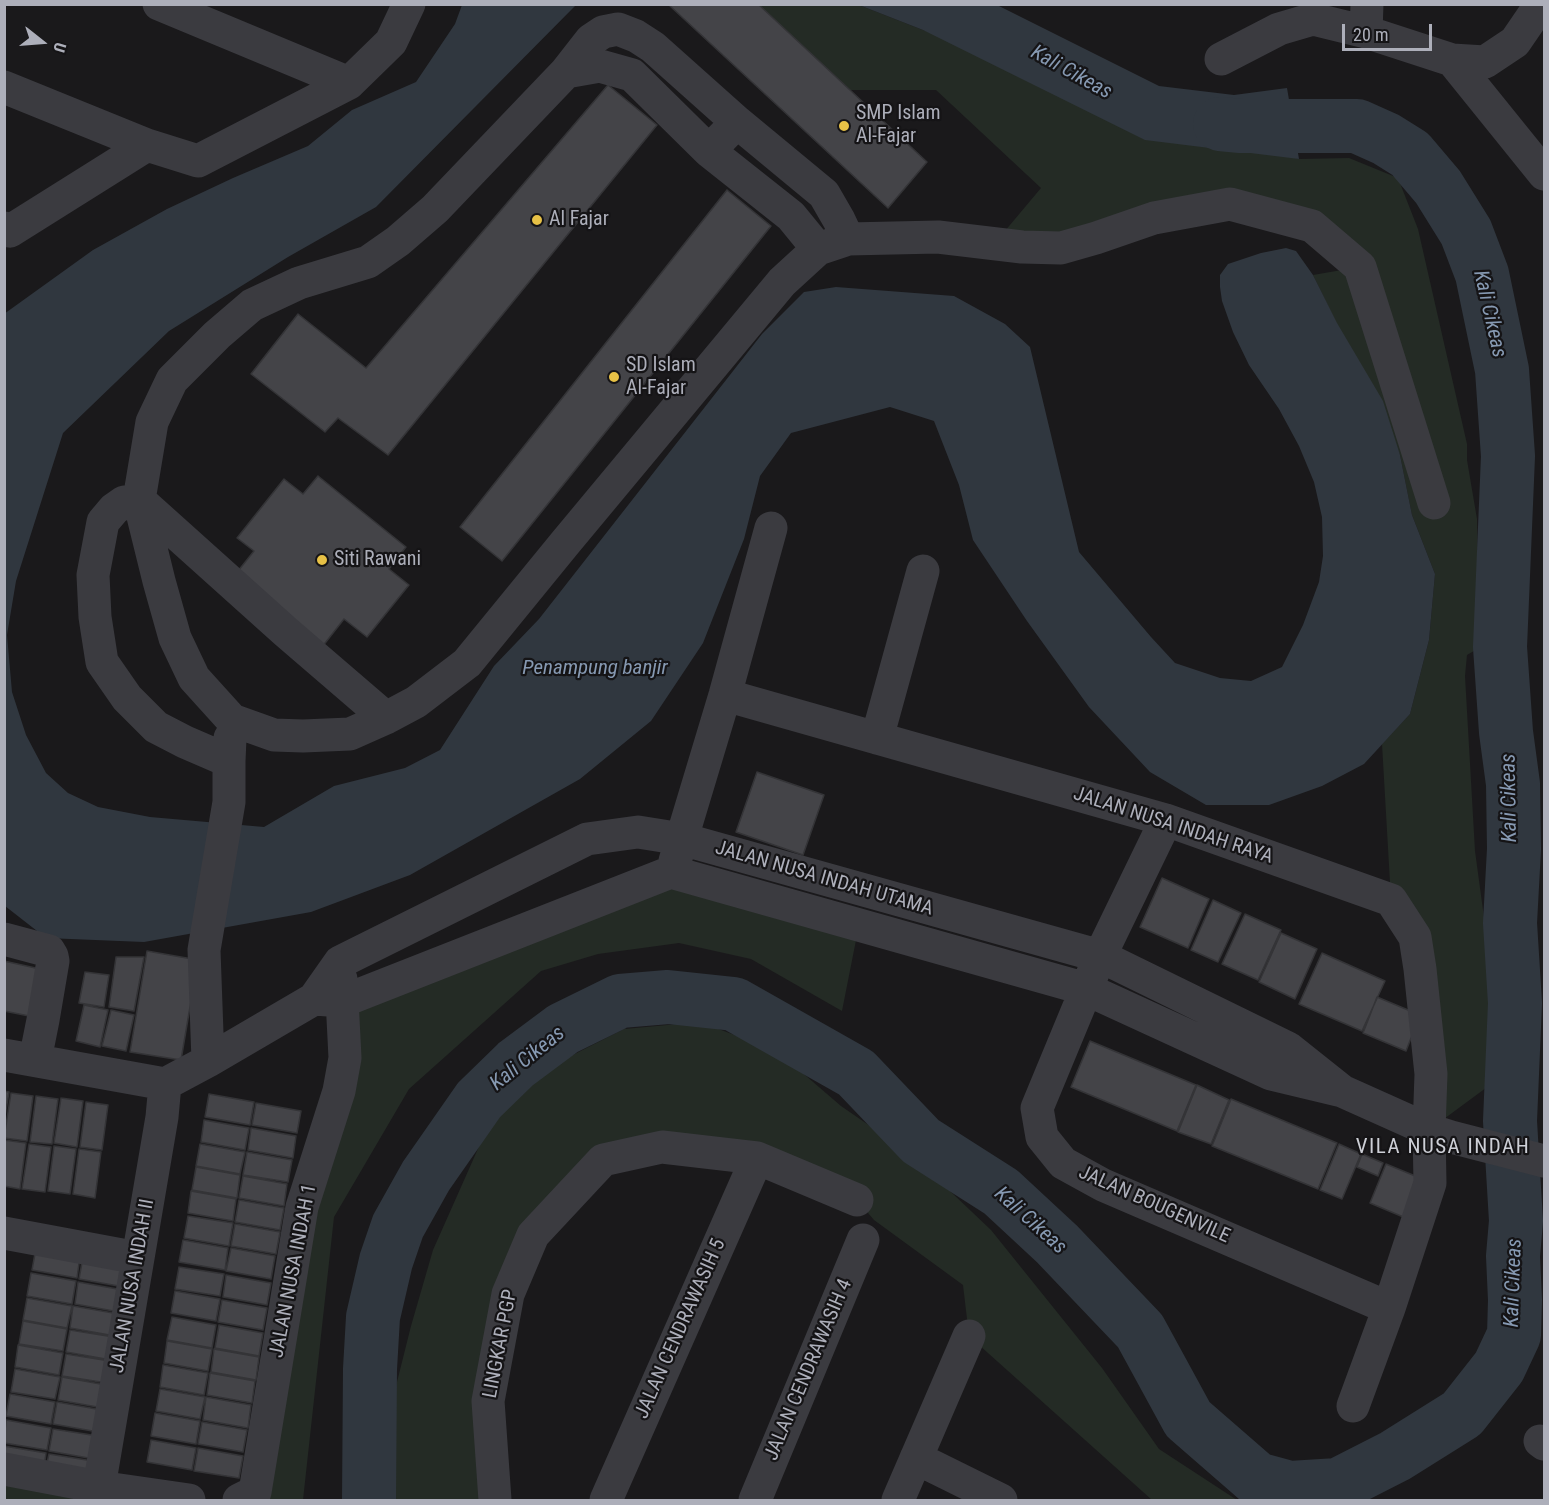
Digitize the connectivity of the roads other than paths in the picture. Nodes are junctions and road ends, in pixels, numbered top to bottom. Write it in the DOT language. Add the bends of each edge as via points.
graph roads {
  1 [pos="159,4"];
  2 [pos="409,4"];
  3 [pos="1542,4"];
  4 [pos="1367,18"];
  5 [pos="1221,59"];
  6 [pos="1452,60"];
  7 [pos="566,72"];
  8 [pos="349,83"];
  9 [pos="4,87"];
  10 [pos="737,122"];
  11 [pos="147,145"];
  12 [pos="709,151"];
  13 [pos="1545,174"];
  14 [pos="7,230"];
  15 [pos="833,244"];
  16 [pos="139,500"];
  17 [pos="1434,503"];
  18 [pos="771,528"];
  19 [pos="922,571"];
  20 [pos="725,695"];
  21 [pos="386,718"];
  22 [pos="232,720"];
  23 [pos="877,738"];
  24 [pos="229,761"];
  25 [pos="1166,820"];
  26 [pos="682,839"];
  27 [pos="671,872"];
  28 [pos="4,939"];
  29 [pos="1100,956"];
  30 [pos="340,963"];
  31 [pos="1086,989"];
  32 [pos="329,1000"];
  33 [pos="20,1057"];
  34 [pos="208,1061"];
  35 [pos="165,1084"];
  36 [pos="1342,1091"];
  37 [pos="1440,1133"];
  38 [pos="757,1158"];
  39 [pos="1545,1161"];
  40 [pos="857,1200"];
  41 [pos="5,1236"];
  42 [pos="863,1240"];
  43 [pos="138,1258"];
  44 [pos="1389,1308"];
  45 [pos="969,1336"];
  46 [pos="1353,1406"];
  47 [pos="916,1458"];
  48 [pos="4,1469"];
  49 [pos="99,1487"];
  50 [pos="189,1500"];
  51 [pos="239,1500"];
  52 [pos="495,1500"];
  53 [pos="606,1500"];
  54 [pos="755,1500"];
  55 [pos="898,1500"];
  56 [pos="1000,1500"];
  1 -- 8 [label="street"];
  2 -- 8 [label="street" via="391,42"];
  3 -- 6 [label="street" via="1515,42 1485,62"];
  4 -- 5 [label="street" via="1313,19 1279,29"];
  4 -- 6 [label="street"];
  6 -- 13 [label="street"];
  7 -- 10 [label="street" via="591,40 618,29 653,47"];
  7 -- 12 [label="street" via="600,66 632,75"];
  7 -- 16 [label="street" via="435,209 398,242 368,262 299,283 252,305 209,342 172,380 152,422"];
  8 -- 11 [label="street" via="198,160"];
  9 -- 11 [label="street"];
  10 -- 12 [label="street"];
  10 -- 15 [label="street" via="824,194 839,220"];
  11 -- 14 [label="street"];
  12 -- 15 [label="street" via="790,216"];
  15 -- 17 [label="street" via="938,237 1061,248 1154,218 1230,204 1312,226 1360,267"];
  15 -- 21 [label="street" via="782,282 467,663 416,702"];
  16 -- 21 [label="street"];
  16 -- 22 [label="street" via="174,638 194,678"];
  16 -- 24 [label="street" via="124,502 103,522 93,575 102,662 127,698 156,727"];
  18 -- 20 [label="street"];
  19 -- 23 [label="street"];
  20 -- 23 [label="street, JALAN NUSA INDAH RAYA"];
  20 -- 26 [label="street"];
  21 -- 22 [label="street" via="350,734 303,736 274,735"];
  22 -- 24 [label="street"];
  23 -- 25 [label="street, JALAN NUSA INDAH RAYA"];
  24 -- 34 [label="street" via="229,802 204,950"];
  25 -- 29 [label="street, JALAN BOUGENVILE"];
  25 -- 37 [label="street, JALAN NUSA INDAH RAYA" via="1390,900 1415,937"];
  26 -- 27 [label="street"];
  26 -- 29 [label="street, JALAN NUSA INDAH UTAMA"];
  26 -- 30 [label="street, JALAN NUSA INDAH UTAMA" via="638,832 587,839"];
  27 -- 31 [label="street, JALAN NUSA INDAH UTAMA"];
  27 -- 32 [label="street"];
  28 -- 33 [label="street" via="49,951 52,956 51,973"];
  29 -- 31 [label="street, JALAN BOUGENVILE"];
  29 -- 36 [label="street, JALAN NUSA INDAH UTAMA" via="1288,1048"];
  30 -- 32 [label="street, JALAN NUSA INDAH 1"];
  31 -- 36 [label="street, JALAN NUSA INDAH UTAMA" via="1271,1074"];
  31 -- 44 [label="street, JALAN BOUGENVILE" via="1037,1108 1042,1137 1063,1163 1103,1185"];
  32 -- 34 [label="street"];
  32 -- 51 [label="street, JALAN NUSA INDAH 1" via="345,1058 339,1091 302,1207 255,1492"];
  33 -- 35 [label="street"];
  34 -- 35 [label="street"];
  35 -- 43 [label="street, JALAN NUSA INDAH II"];
  36 -- 37 [label="street, JALAN NUSA INDAH UTAMA"];
  37 -- 39 [label="street, JALAN NUSA INDAH UTAMA"];
  37 -- 44 [label="street" via="1430,1183"];
  38 -- 40 [label="street, LINGKAR PGP"];
  38 -- 52 [label="street, LINGKAR PGP" via="662,1147 603,1160 533,1235 508,1294 488,1401"];
  38 -- 53 [label="street, JALAN CENDRAWASIH 5"];
  41 -- 43 [label="street"];
  42 -- 54 [label="street, JALAN CENDRAWASIH 4"];
  43 -- 49 [label="street, JALAN NUSA INDAH II"];
  44 -- 46 [label="street"];
  45 -- 47 [label="street"];
  47 -- 55 [label="street"];
  47 -- 56 [label="street"];
  48 -- 49 [label="street"];
  49 -- 50 [label="street"];
}
